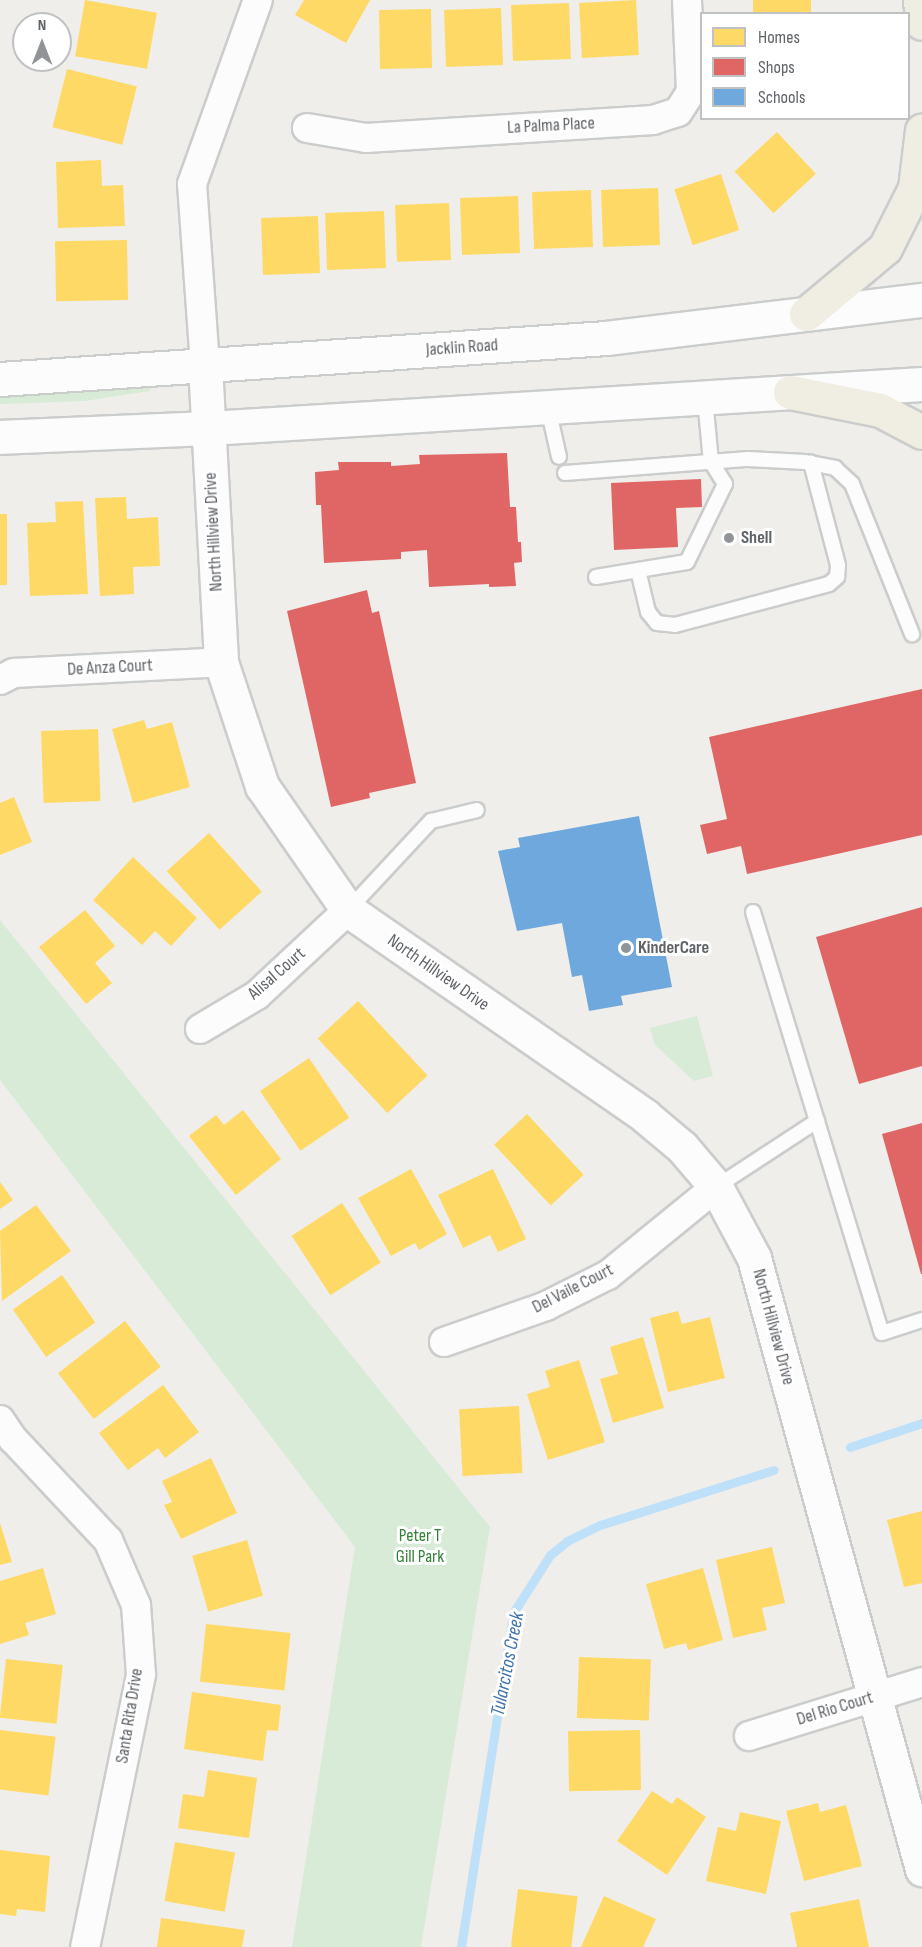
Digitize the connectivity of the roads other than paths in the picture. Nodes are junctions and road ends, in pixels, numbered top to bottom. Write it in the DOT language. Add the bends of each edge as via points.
graph roads {
  1 [pos="258,0"];
  2 [pos="687,0"];
  3 [pos="920,0"];
  4 [pos="922,24"];
  5 [pos="307,128"];
  6 [pos="922,130"];
  7 [pos="922,300"];
  8 [pos="806,314"];
  9 [pos="205,364"];
  10 [pos="0,379"];
  11 [pos="922,384"];
  12 [pos="790,392"];
  13 [pos="705,398"];
  14 [pos="548,408"];
  15 [pos="209,428"];
  16 [pos="922,432"];
  17 [pos="0,437"];
  18 [pos="559,458"];
  19 [pos="711,462"];
  20 [pos="811,463"];
  21 [pos="565,473"];
  22 [pos="638,570"];
  23 [pos="596,577"];
  24 [pos="912,634"];
  25 [pos="221,662"];
  26 [pos="0,680"];
  27 [pos="477,810"];
  28 [pos="348,910"];
  29 [pos="753,912"];
  30 [pos="200,1029"];
  31 [pos="817,1121"];
  32 [pos="716,1187"];
  33 [pos="922,1320"];
  34 [pos="444,1342"];
  35 [pos="4,1435"];
  36 [pos="922,1682"];
  37 [pos="875,1696"];
  38 [pos="749,1736"];
  39 [pos="922,1869"];
  40 [pos="85,1947"];
  1 -- 9 [label="street, North Hillview Drive" via="192,184"];
  2 -- 5 [label="street, La Palma Place" via="691,92 678,112 653,120 366,138"];
  3 -- 4 [label="highway"];
  6 -- 8 [label="highway" via="915,189 885,248"];
  7 -- 8 [label="main road, Jacklin Road"];
  8 -- 9 [label="main road, Jacklin Road" via="606,338"];
  9 -- 10 [label="main road, Jacklin Road"];
  9 -- 15 [label="main road, North Hillview Drive"];
  11 -- 12 [label="main road"];
  12 -- 13 [label="main road"];
  12 -- 16 [label="highway" via="880,410"];
  13 -- 14 [label="main road"];
  13 -- 19 [label="lane"];
  14 -- 15 [label="main road"];
  14 -- 18 [label="lane"];
  15 -- 17 [label="main road"];
  15 -- 25 [label="main road, North Hillview Drive"];
  19 -- 20 [label="lane" via="748,459"];
  19 -- 21 [label="lane"];
  19 -- 22 [label="lane" via="725,484 687,562"];
  20 -- 22 [label="lane" via="838,565 837,577 829,584 675,625 657,623 648,612"];
  20 -- 24 [label="lane" via="835,468 852,484"];
  22 -- 23 [label="lane"];
  25 -- 26 [label="street, De Anza Court" via="14,673"];
  25 -- 28 [label="main road, North Hillview Drive" via="262,786"];
  27 -- 28 [label="lane" via="431,821"];
  28 -- 30 [label="street, Alisal Court" via="257,995"];
  28 -- 32 [label="main road, North Hillview Drive" via="645,1116 682,1147"];
  29 -- 31 [label="lane"];
  31 -- 32 [label="lane"];
  31 -- 33 [label="lane" via="882,1333"];
  32 -- 34 [label="street, Del Vaile Court" via="608,1275 546,1306"];
  32 -- 37 [label="main road, North Hillview Drive" via="754,1258"];
  35 -- 40 [label="street, Santa Rita Drive" via="108,1540 136,1605 141,1675"];
  36 -- 37 [label="street, Del Rio Court"];
  37 -- 38 [label="street, Del Rio Court"];
  37 -- 39 [label="main road, North Hillview Drive"];
}
